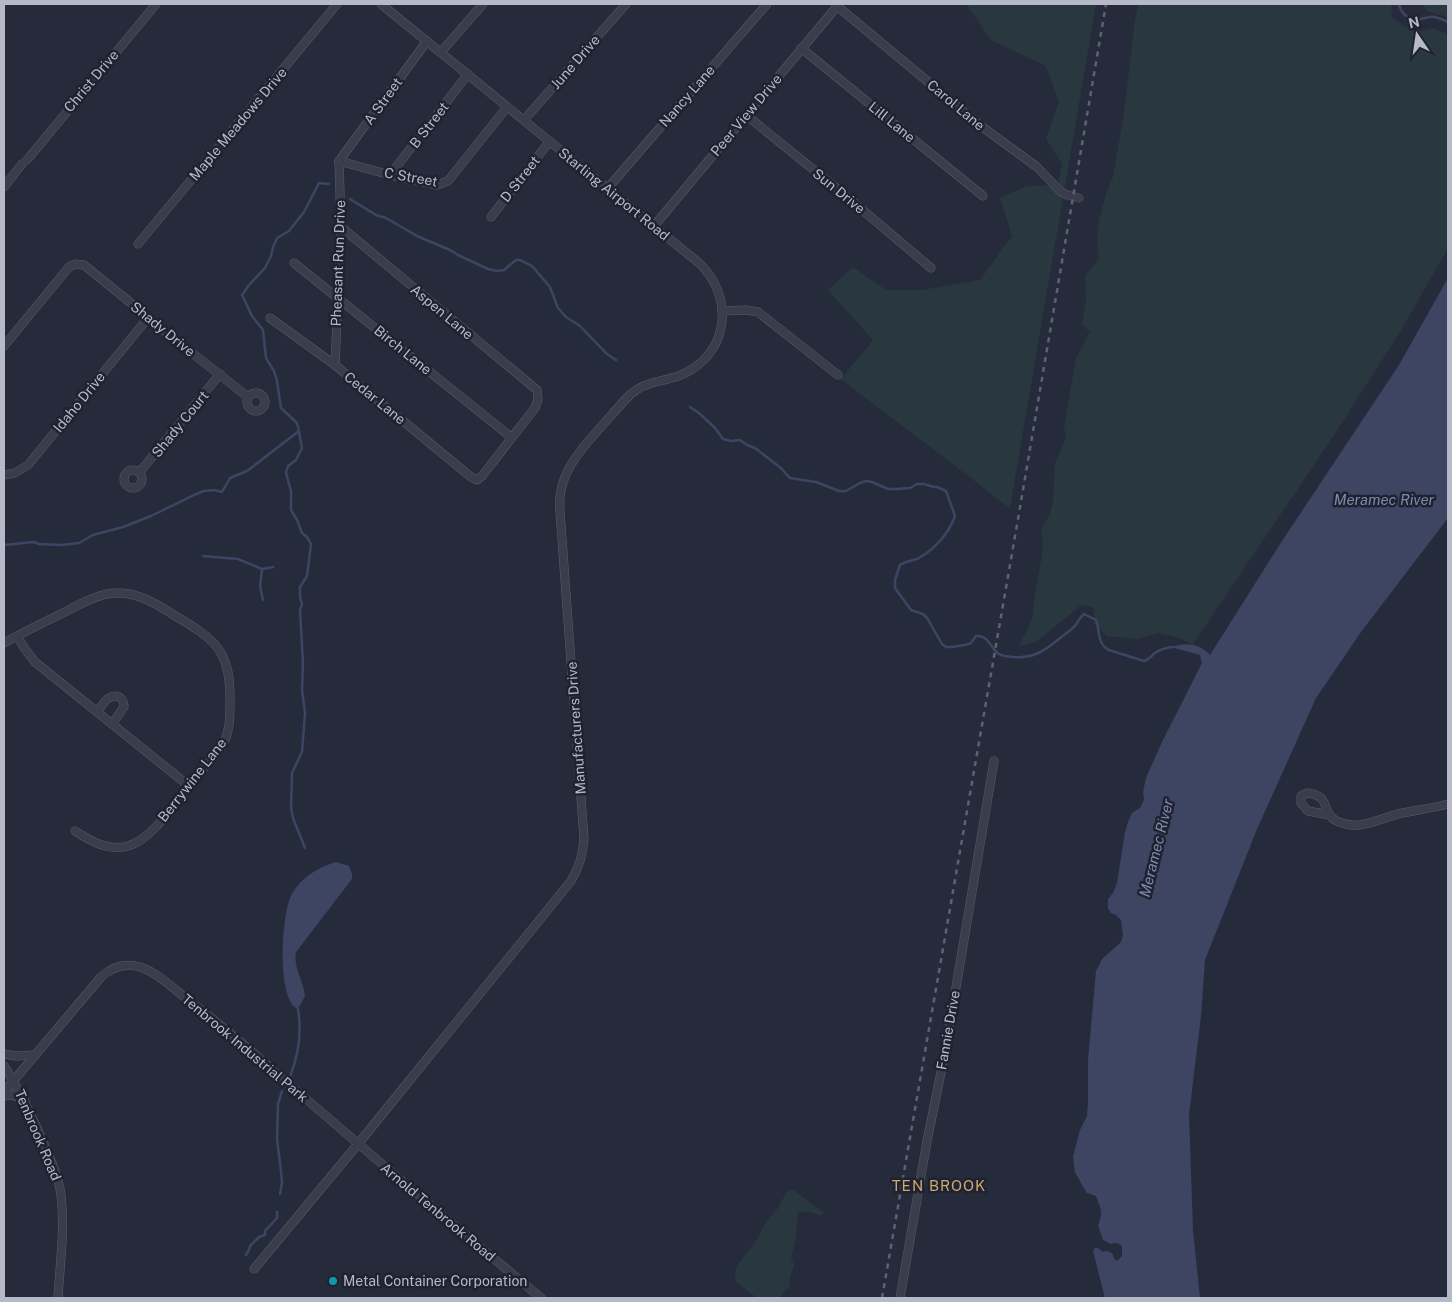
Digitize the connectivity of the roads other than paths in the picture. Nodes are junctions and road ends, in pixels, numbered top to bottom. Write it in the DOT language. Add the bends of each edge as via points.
graph roads {
  1 [pos="156,4"];
  2 [pos="337,4"];
  3 [pos="382,4"];
  4 [pos="483,4"];
  5 [pos="626,4"];
  6 [pos="767,4"];
  7 [pos="838,5"];
  8 [pos="427,41"];
  9 [pos="801,48"];
  10 [pos="441,52"];
  11 [pos="468,74"];
  12 [pos="507,107"];
  13 [pos="746,114"];
  14 [pos="524,120"];
  15 [pos="549,142"];
  16 [pos="339,161"];
  17 [pos="390,175"];
  18 [pos="4,187"];
  19 [pos="607,188"];
  20 [pos="983,196"];
  21 [pos="1079,198"];
  22 [pos="491,217"];
  23 [pos="654,226"];
  24 [pos="341,227"];
  25 [pos="138,244"];
  26 [pos="294,263"];
  27 [pos="931,268"];
  28 [pos="337,297"];
  29 [pos="722,311"];
  30 [pos="270,318"];
  31 [pos="147,319"];
  32 [pos="4,346"];
  33 [pos="335,365"];
  34 [pos="220,374"];
  35 [pos="838,375"];
  36 [pos="248,397"];
  37 [pos="511,437"];
  38 [pos="139,474"];
  39 [pos="4,475"];
  40 [pos="550,512"];
  41 [pos="560,512"];
  42 [pos="17,636"];
  43 [pos="4,643"];
  44 [pos="97,712"];
  45 [pos="112,724"];
  46 [pos="994,761"];
  47 [pos="188,786"];
  48 [pos="1448,804"];
  49 [pos="1330,815"];
  50 [pos="75,831"];
  51 [pos="4,1054"];
  52 [pos="34,1055"];
  53 [pos="4,1066"];
  54 [pos="13,1080"];
  55 [pos="4,1092"];
  56 [pos="4,1096"];
  57 [pos="25,1102"];
  58 [pos="358,1144"];
  59 [pos="254,1269"];
  60 [pos="58,1298"];
  61 [pos="541,1298"];
  62 [pos="900,1298"];
  1 -- 18 [label="street, Christ Drive"];
  2 -- 25 [label="street, Maple Meadows Drive"];
  3 -- 8 [label="street, Starling Airport Road"];
  4 -- 10 [label="street"];
  5 -- 14 [label="street, June Drive"];
  6 -- 19 [label="street, Nancy Lane"];
  7 -- 9 [label="street, Peer View Drive"];
  7 -- 21 [label="street, Carol Lane" via="1061,192"];
  8 -- 10 [label="street, Starling Airport Road"];
  8 -- 16 [label="street, A Street"];
  9 -- 13 [label="street, Peer View Drive"];
  9 -- 20 [label="street, Lill Lane"];
  10 -- 11 [label="street, Starling Airport Road"];
  11 -- 12 [label="street, Starling Airport Road"];
  11 -- 17 [label="street, B Street"];
  12 -- 14 [label="street, Starling Airport Road"];
  12 -- 17 [label="street, C Street" via="448,181 437,185"];
  13 -- 23 [label="street, Peer View Drive"];
  13 -- 27 [label="street, Sun Drive"];
  14 -- 15 [label="street, Starling Airport Road"];
  15 -- 19 [label="street, Starling Airport Road"];
  15 -- 22 [label="street, D Street"];
  16 -- 17 [label="street, C Street"];
  16 -- 24 [label="street, Pheasant Run Drive"];
  19 -- 23 [label="street, Starling Airport Road"];
  23 -- 29 [label="street, Starling Airport Road" via="708,272 721,299"];
  24 -- 28 [label="street, Pheasant Run Drive"];
  24 -- 37 [label="street, Aspen Lane" via="537,390 535,408"];
  26 -- 28 [label="street, Birch Lane"];
  28 -- 33 [label="street, Pheasant Run Drive"];
  28 -- 37 [label="street, Birch Lane"];
  29 -- 35 [label="street" via="746,310 762,314"];
  29 -- 41 [label="street, Manufacturers Drive" via="718,338 712,350 694,369 633,392 585,447 564,480"];
  30 -- 33 [label="street, Cedar Lane"];
  31 -- 32 [label="street, Shady Drive" via="90,269 76,264 69,268"];
  31 -- 34 [label="street, Shady Drive"];
  31 -- 39 [label="street, Idaho Drive" via="28,465"];
  33 -- 37 [label="street, Cedar Lane" via="477,480"];
  34 -- 36 [label="street, Shady Drive"];
  34 -- 38 [label="street, Shady Court"];
  40 -- 41 [label="street"];
  41 -- 58 [label="street, Manufacturers Drive" via="584,839 580,864 568,885"];
  42 -- 43 [label="street, Berrywine Lane"];
  42 -- 44 [label="street" via="35,662"];
  42 -- 47 [label="street, Berrywine Lane" via="95,598 120,593 150,601 211,639 228,667 231,696 229,727 223,743"];
  44 -- 45 [label="street"];
  44 -- 45 [label="street" via="110,697 120,698 124,707"];
  45 -- 47 [label="street"];
  46 -- 62 [label="street, Fannie Drive"];
  47 -- 50 [label="street, Berrywine Lane" via="138,842 102,846"];
  48 -- 49 [label="street" via="1359,826 1334,820"];
  51 -- 52 [label="street"];
  52 -- 54 [label="street, Tenbrook Industrial Park"];
  52 -- 58 [label="street, Tenbrook Industrial Park" via="104,974 120,966 138,966 190,1001"];
  53 -- 54 [label="street, Tenbrook Road"];
  54 -- 55 [label="street"];
  54 -- 57 [label="street, Tenbrook Road"];
  56 -- 57 [label="street" via="13,1095"];
  57 -- 60 [label="street, Tenbrook Road" via="54,1168 61,1195"];
  58 -- 59 [label="street"];
  58 -- 61 [label="street, Arnold Tenbrook Road"];
}
